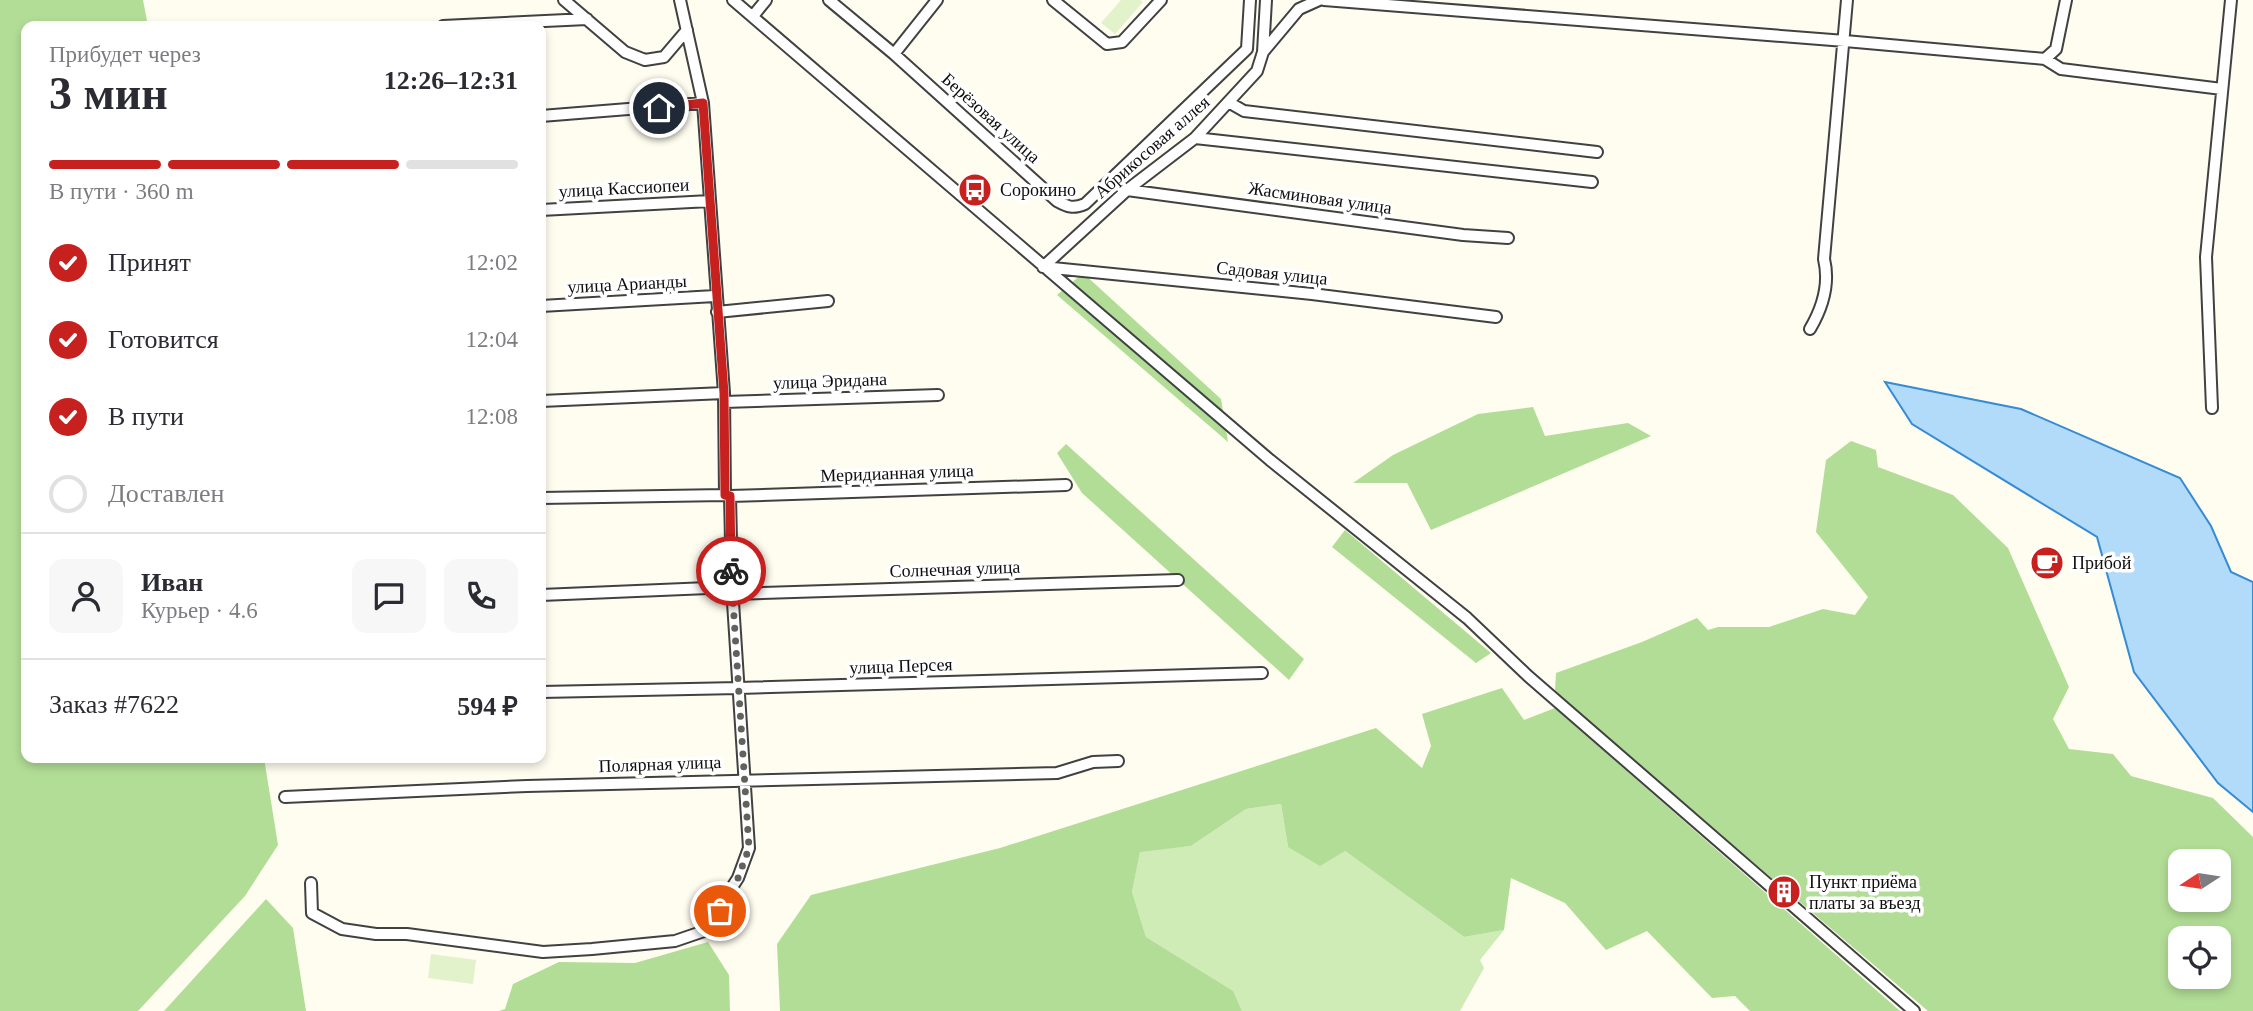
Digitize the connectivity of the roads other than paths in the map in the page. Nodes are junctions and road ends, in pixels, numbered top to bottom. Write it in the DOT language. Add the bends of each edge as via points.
graph roads {
  1 [pos="564,0"];
  2 [pos="681,0"];
  3 [pos="733,0"];
  4 [pos="766,0"];
  5 [pos="829,0"];
  6 [pos="937,0"];
  7 [pos="1053,0"];
  8 [pos="1161,0"];
  9 [pos="1250,0"];
  10 [pos="1266,0"];
  11 [pos="1322,0"];
  12 [pos="1847,0"];
  13 [pos="2066,0"];
  14 [pos="2231,0"];
  15 [pos="753,16"];
  16 [pos="587,19"];
  17 [pos="546,21"];
  18 [pos="687,30"];
  19 [pos="1845,41"];
  20 [pos="1263,52"];
  21 [pos="894,54"];
  22 [pos="2045,60"];
  23 [pos="2222,89"];
  24 [pos="703,103"];
  25 [pos="1230,103"];
  26 [pos="546,116"];
  27 [pos="1195,138"];
  28 [pos="1597,152"];
  29 [pos="1592,182"];
  30 [pos="1127,190"];
  31 [pos="710,201"];
  32 [pos="546,210"];
  33 [pos="1508,238"];
  34 [pos="1043,267"];
  35 [pos="715,296"];
  36 [pos="828,301"];
  37 [pos="546,306"];
  38 [pos="717,312"];
  39 [pos="1496,317"];
  40 [pos="1810,329"];
  41 [pos="938,395"];
  42 [pos="724,397"];
  43 [pos="546,401"];
  44 [pos="2212,408"];
  45 [pos="1066,485"];
  46 [pos="727,495"];
  47 [pos="546,498"];
  48 [pos="1178,580"];
  49 [pos="733,591"];
  50 [pos="546,595"];
  51 [pos="1262,673"];
  52 [pos="738,688"];
  53 [pos="546,692"];
  54 [pos="1118,761"];
  55 [pos="744,780"];
  56 [pos="285,797"];
  57 [pos="312,883"];
  58 [pos="1914,1011"];
  1 -- 16 [label="street"];
  2 -- 18 [label="street"];
  3 -- 15 [label="street"];
  4 -- 15 [label="street"];
  5 -- 21 [label="street, Берёзовая улица"];
  6 -- 21 [label="street"];
  7 -- 8 [label="street" via="1107,44 1122,42"];
  9 -- 21 [label="street, Берёзовая улица" via="1247,49 1076,208 1057,201"];
  10 -- 20 [label="street, Абрикосовая аллея"];
  11 -- 19 [label="street"];
  11 -- 20 [label="street" via="1298,9"];
  12 -- 19 [label="street"];
  13 -- 22 [label="street" via="2056,49"];
  14 -- 23 [label="street"];
  15 -- 34 [label="street"];
  16 -- 17 [label="street"];
  16 -- 18 [label="street" via="625,52 645,60 664,57"];
  18 -- 24 [label="street"];
  19 -- 22 [label="street"];
  19 -- 40 [label="street" via="1824,302"];
  20 -- 25 [label="street, Абрикосовая аллея" via="1257,71"];
  22 -- 23 [label="street" via="2061,69"];
  23 -- 44 [label="street" via="2206,257"];
  24 -- 26 [label="street"];
  24 -- 31 [label="street"];
  25 -- 27 [label="street, Абрикосовая аллея"];
  25 -- 28 [label="street" via="1244,111"];
  27 -- 29 [label="street"];
  27 -- 30 [label="street, Абрикосовая аллея"];
  30 -- 33 [label="street, Жасминовая улица"];
  30 -- 34 [label="street, Абрикосовая аллея"];
  31 -- 32 [label="street, улица Кассиопеи"];
  31 -- 35 [label="street"];
  34 -- 39 [label="street, Садовая улица"];
  34 -- 58 [label="street" via="1270,460 1467,618"];
  35 -- 37 [label="street, улица Арианды"];
  35 -- 38 [label="street"];
  36 -- 38 [label="street"];
  38 -- 42 [label="street"];
  41 -- 42 [label="street, улица Эридана"];
  42 -- 43 [label="street, улица Эридана"];
  42 -- 46 [label="street"];
  45 -- 46 [label="street, Меридианная улица"];
  46 -- 47 [label="street, Меридианная улица"];
  46 -- 49 [label="street"];
  48 -- 49 [label="street, Солнечная улица"];
  49 -- 50 [label="street, Солнечная улица"];
  49 -- 52 [label="street"];
  51 -- 52 [label="street, улица Персея"];
  52 -- 53 [label="street, улица Персея"];
  52 -- 55 [label="street"];
  54 -- 55 [label="street, Полярная улица" via="1093,762 1057,773"];
  55 -- 56 [label="street, Полярная улица"];
  55 -- 57 [label="street" via="749,848 738,878 713,928 675,941 543,952 342,929 312,912"];
}
